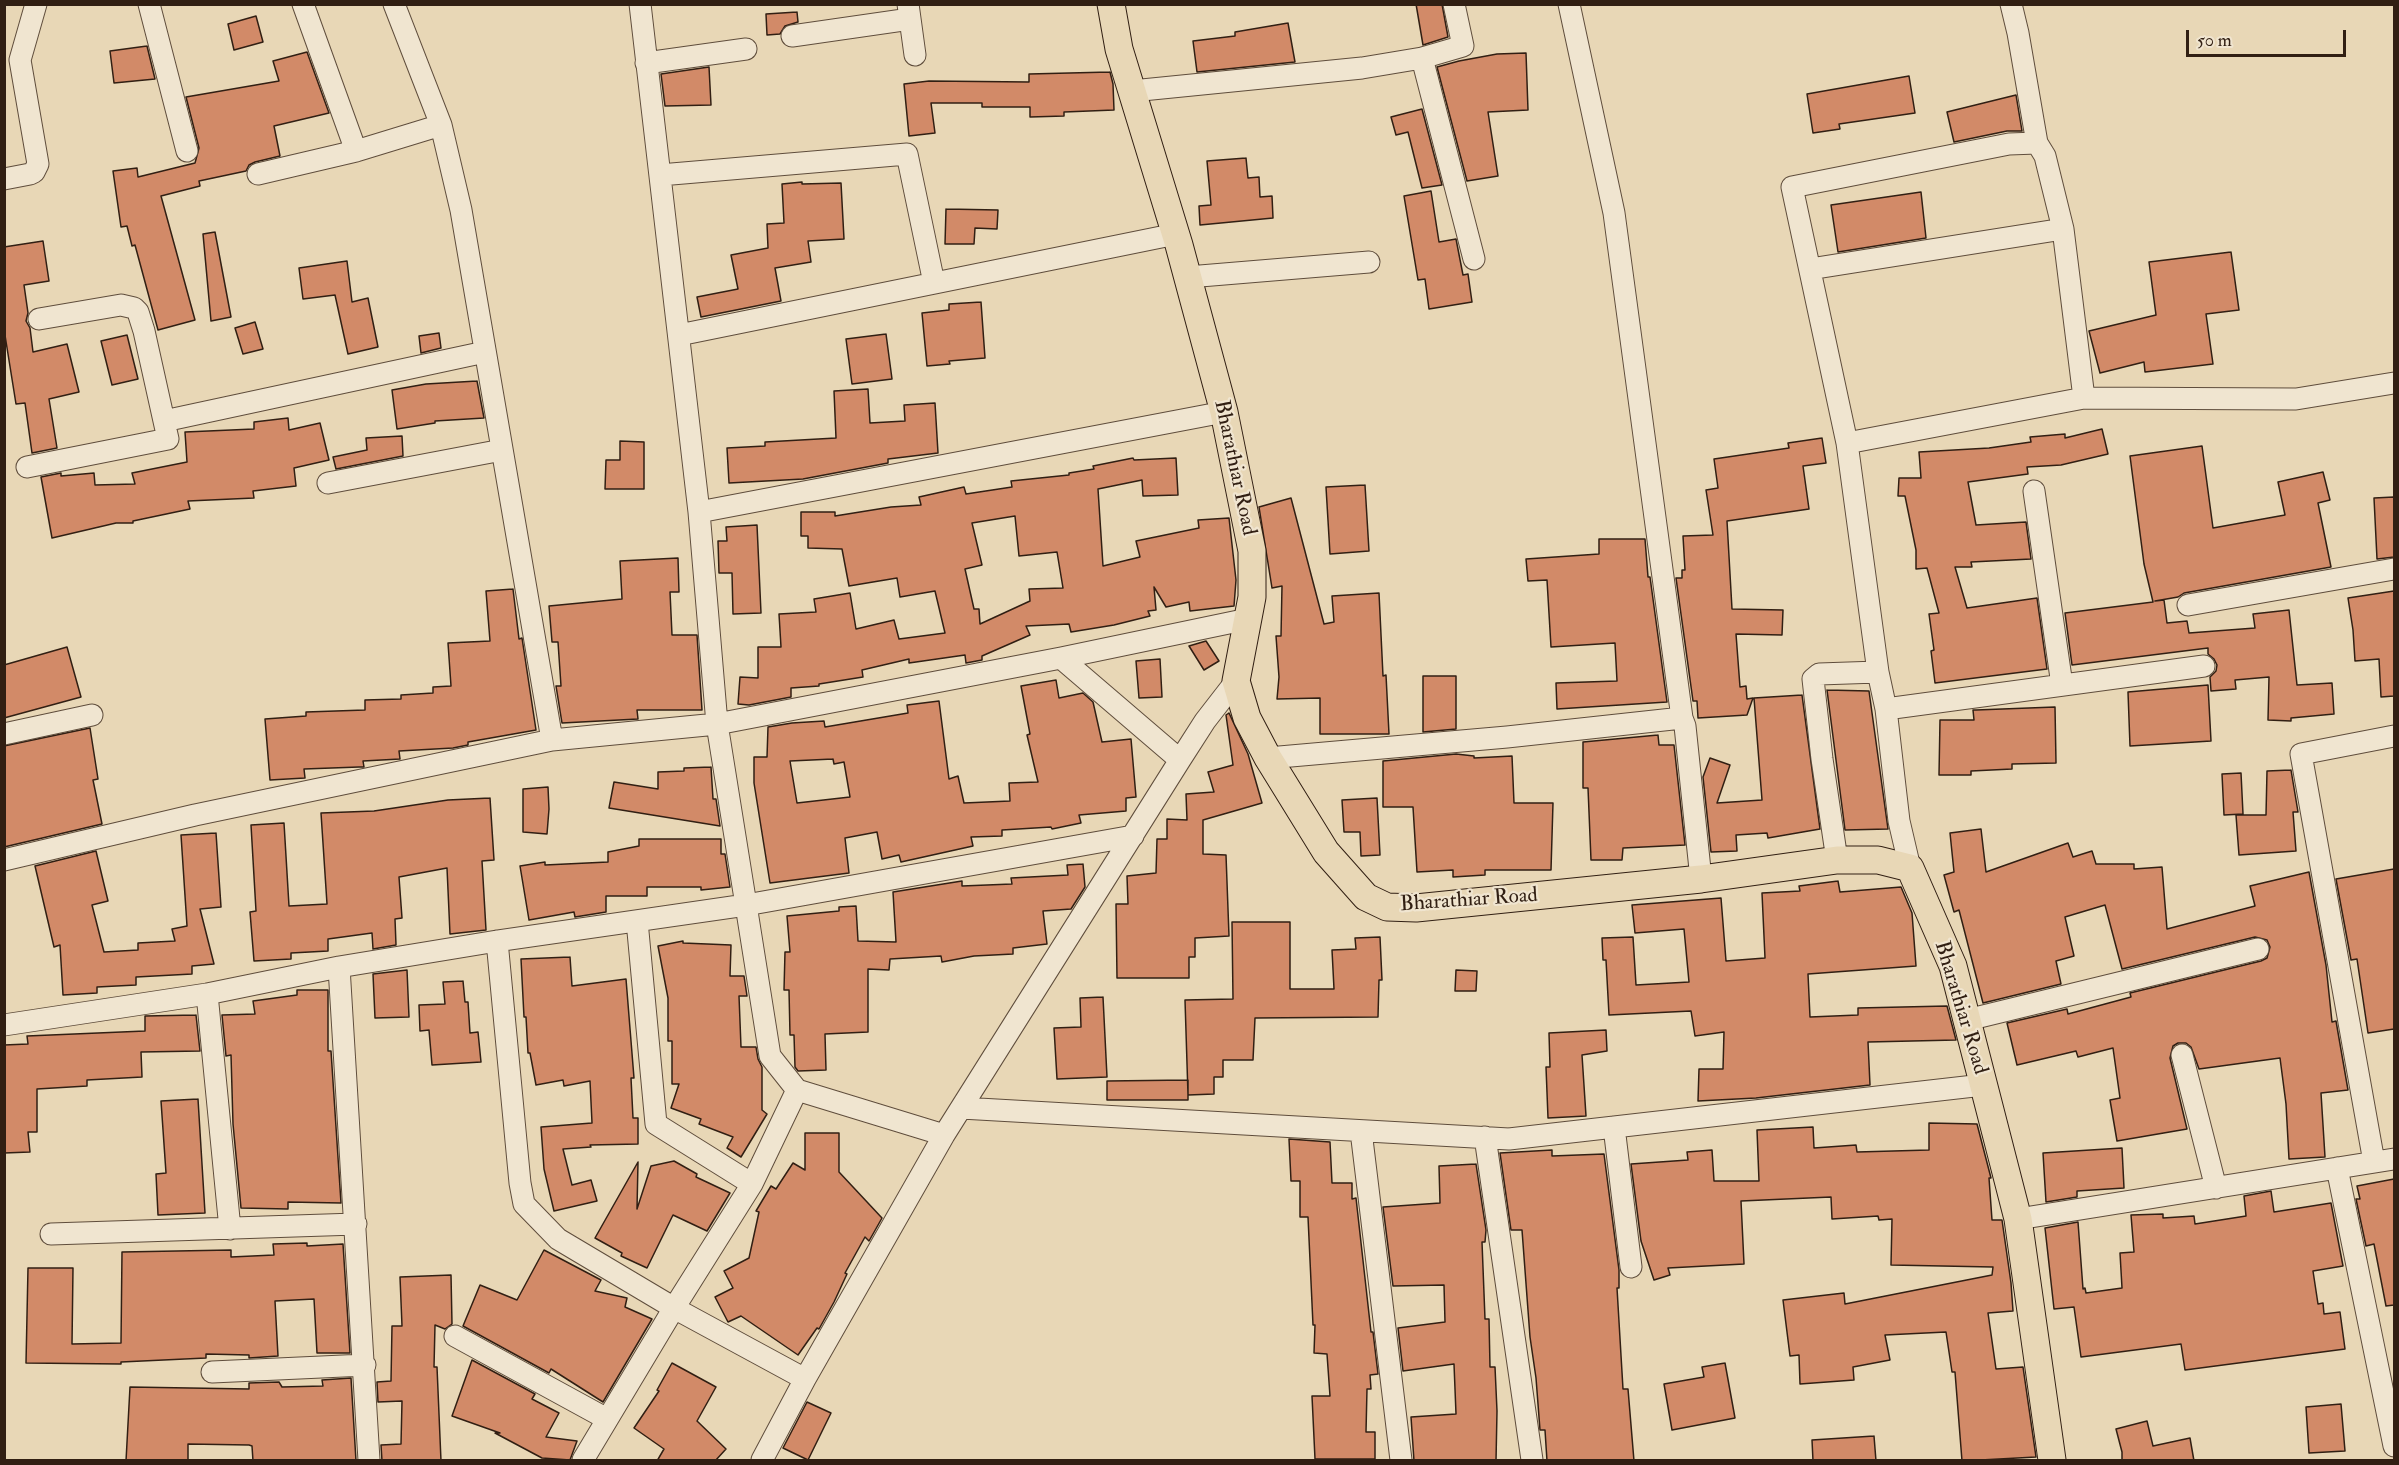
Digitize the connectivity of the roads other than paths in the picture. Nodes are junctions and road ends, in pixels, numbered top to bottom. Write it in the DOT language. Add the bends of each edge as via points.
graph roads {
  1 [pos="36,4"];
  2 [pos="150,4"];
  3 [pos="303,4"];
  4 [pos="394,4"];
  5 [pos="640,4"];
  6 [pos="1111,4"];
  7 [pos="1454,4"];
  8 [pos="1569,4"];
  9 [pos="2011,4"];
  10 [pos="909,12"];
  11 [pos="792,36"];
  12 [pos="746,50"];
  13 [pos="915,55"];
  14 [pos="1422,58"];
  15 [pos="646,63"];
  16 [pos="1132,91"];
  17 [pos="441,125"];
  18 [pos="2037,142"];
  19 [pos="356,151"];
  20 [pos="188,152"];
  21 [pos="258,174"];
  22 [pos="660,175"];
  23 [pos="4,178"];
  24 [pos="2063,229"];
  25 [pos="1176,234"];
  26 [pos="1474,259"];
  27 [pos="1369,262"];
  28 [pos="1810,268"];
  29 [pos="1188,277"];
  30 [pos="934,284"];
  31 [pos="39,319"];
  32 [pos="680,335"];
  33 [pos="485,352"];
  34 [pos="2394,382"];
  35 [pos="2084,398"];
  36 [pos="1224,412"];
  37 [pos="164,421"];
  38 [pos="1848,443"];
  39 [pos="502,450"];
  40 [pos="27,467"];
  41 [pos="328,483"];
  42 [pos="2034,491"];
  43 [pos="699,512"];
  44 [pos="2394,569"];
  45 [pos="2188,605"];
  46 [pos="1248,619"];
  47 [pos="1061,658"];
  48 [pos="2204,666"];
  49 [pos="1878,672"];
  50 [pos="1236,681"];
  51 [pos="2062,685"];
  52 [pos="1886,709"];
  53 [pos="92,715"];
  54 [pos="1682,718"];
  55 [pos="717,724"];
  56 [pos="4,734"];
  57 [pos="2394,736"];
  58 [pos="552,740"];
  59 [pos="1268,758"];
  60 [pos="1180,760"];
  61 [pos="1132,836"];
  62 [pos="4,860"];
  63 [pos="1837,860"];
  64 [pos="1910,868"];
  65 [pos="1701,879"];
  66 [pos="746,905"];
  67 [pos="638,921"];
  68 [pos="497,940"];
  69 [pos="2258,949"];
  70 [pos="339,967"];
  71 [pos="207,994"];
  72 [pos="1966,1020"];
  73 [pos="4,1025"];
  74 [pos="2182,1055"];
  75 [pos="1983,1084"];
  76 [pos="797,1090"];
  77 [pos="961,1108"];
  78 [pos="1614,1127"];
  79 [pos="1360,1131"];
  80 [pos="944,1135"];
  81 [pos="1485,1137"];
  82 [pos="2384,1161"];
  83 [pos="2337,1168"];
  84 [pos="752,1184"];
  85 [pos="2216,1188"];
  86 [pos="2018,1219"];
  87 [pos="356,1224"];
  88 [pos="230,1229"];
  89 [pos="51,1234"];
  90 [pos="1631,1267"];
  91 [pos="674,1308"];
  92 [pos="455,1336"];
  93 [pos="365,1365"];
  94 [pos="212,1372"];
  95 [pos="805,1378"];
  96 [pos="607,1419"];
  97 [pos="2394,1446"];
  98 [pos="369,1461"];
  99 [pos="582,1461"];
  100 [pos="762,1461"];
  101 [pos="1401,1461"];
  102 [pos="1532,1461"];
  103 [pos="2052,1461"];
  1 -- 23 [label="street" via="21,60 38,164 34,172"];
  2 -- 20 [label="street"];
  3 -- 19 [label="street"];
  4 -- 17 [label="street"];
  5 -- 15 [label="street"];
  6 -- 16 [label="main road, Bharathiar Road"];
  7 -- 14 [label="street" via="1463,46"];
  8 -- 54 [label="street" via="1614,213"];
  9 -- 18 [label="street"];
  10 -- 11 [label="street"];
  10 -- 13 [label="street"];
  12 -- 15 [label="street"];
  14 -- 16 [label="street" via="1362,68"];
  14 -- 26 [label="street"];
  15 -- 22 [label="street"];
  16 -- 25 [label="main road, Bharathiar Road"];
  17 -- 19 [label="street"];
  17 -- 33 [label="street" via="461,210"];
  18 -- 24 [label="street" via="2045,156"];
  18 -- 28 [label="street" via="2009,144 1792,187"];
  19 -- 21 [label="street"];
  22 -- 30 [label="street" via="907,154"];
  22 -- 32 [label="street"];
  24 -- 28 [label="street"];
  24 -- 35 [label="street"];
  25 -- 29 [label="main road, Bharathiar Road"];
  25 -- 30 [label="street"];
  27 -- 29 [label="street"];
  28 -- 38 [label="street"];
  29 -- 36 [label="main road, Bharathiar Road"];
  30 -- 32 [label="street"];
  31 -- 37 [label="street" via="121,305 134,308 144,331"];
  32 -- 43 [label="street"];
  33 -- 37 [label="street"];
  33 -- 39 [label="street"];
  34 -- 35 [label="street" via="2296,399"];
  35 -- 38 [label="street"];
  36 -- 43 [label="street"];
  36 -- 46 [label="main road, Bharathiar Road" via="1252,551"];
  37 -- 40 [label="street" via="168,439"];
  38 -- 49 [label="street"];
  39 -- 41 [label="street"];
  39 -- 58 [label="street"];
  42 -- 51 [label="street"];
  43 -- 55 [label="street"];
  44 -- 45 [label="street"];
  46 -- 47 [label="street"];
  46 -- 50 [label="main road, Bharathiar Road"];
  47 -- 55 [label="street"];
  47 -- 60 [label="street"];
  48 -- 51 [label="street"];
  49 -- 52 [label="street"];
  49 -- 63 [label="street" via="1819,674 1813,679"];
  50 -- 59 [label="main road, Bharathiar Road" via="1247,718"];
  50 -- 60 [label="street"];
  51 -- 52 [label="street"];
  52 -- 64 [label="street" via="1899,821"];
  53 -- 56 [label="street"];
  54 -- 59 [label="street"];
  54 -- 65 [label="street"];
  55 -- 58 [label="street"];
  55 -- 66 [label="street"];
  57 -- 82 [label="street" via="2301,754"];
  58 -- 62 [label="street" via="195,815"];
  59 -- 65 [label="main road, Bharathiar Road" via="1326,852 1366,897 1387,907 1416,908"];
  60 -- 61 [label="street"];
  61 -- 66 [label="street"];
  61 -- 77 [label="street"];
  63 -- 64 [label="main road, Bharathiar Road" via="1878,860"];
  63 -- 65 [label="main road, Bharathiar Road"];
  64 -- 72 [label="main road, Bharathiar Road" via="1953,966"];
  66 -- 67 [label="street"];
  66 -- 76 [label="street" via="770,1056"];
  67 -- 68 [label="street"];
  67 -- 84 [label="street" via="656,1124"];
  68 -- 70 [label="street"];
  68 -- 91 [label="street" via="523,1200 558,1239"];
  69 -- 72 [label="street"];
  70 -- 71 [label="street"];
  70 -- 87 [label="street"];
  71 -- 73 [label="street"];
  71 -- 88 [label="street"];
  72 -- 75 [label="main road, Bharathiar Road"];
  74 -- 85 [label="street"];
  75 -- 78 [label="street"];
  75 -- 86 [label="main road, Bharathiar Road"];
  76 -- 80 [label="street"];
  76 -- 84 [label="street"];
  77 -- 79 [label="street"];
  77 -- 80 [label="street"];
  78 -- 81 [label="street" via="1509,1139"];
  78 -- 90 [label="street"];
  79 -- 81 [label="street"];
  79 -- 101 [label="street"];
  80 -- 95 [label="street"];
  81 -- 102 [label="street"];
  82 -- 83 [label="street"];
  83 -- 85 [label="street"];
  83 -- 97 [label="street"];
  84 -- 91 [label="street"];
  85 -- 86 [label="street"];
  86 -- 103 [label="main road, Bharathiar Road"];
  87 -- 88 [label="street"];
  87 -- 93 [label="street"];
  88 -- 89 [label="street"];
  91 -- 95 [label="street"];
  91 -- 96 [label="street"];
  92 -- 96 [label="street"];
  93 -- 94 [label="street"];
  93 -- 98 [label="street"];
  95 -- 100 [label="street"];
  96 -- 99 [label="street"];
}
